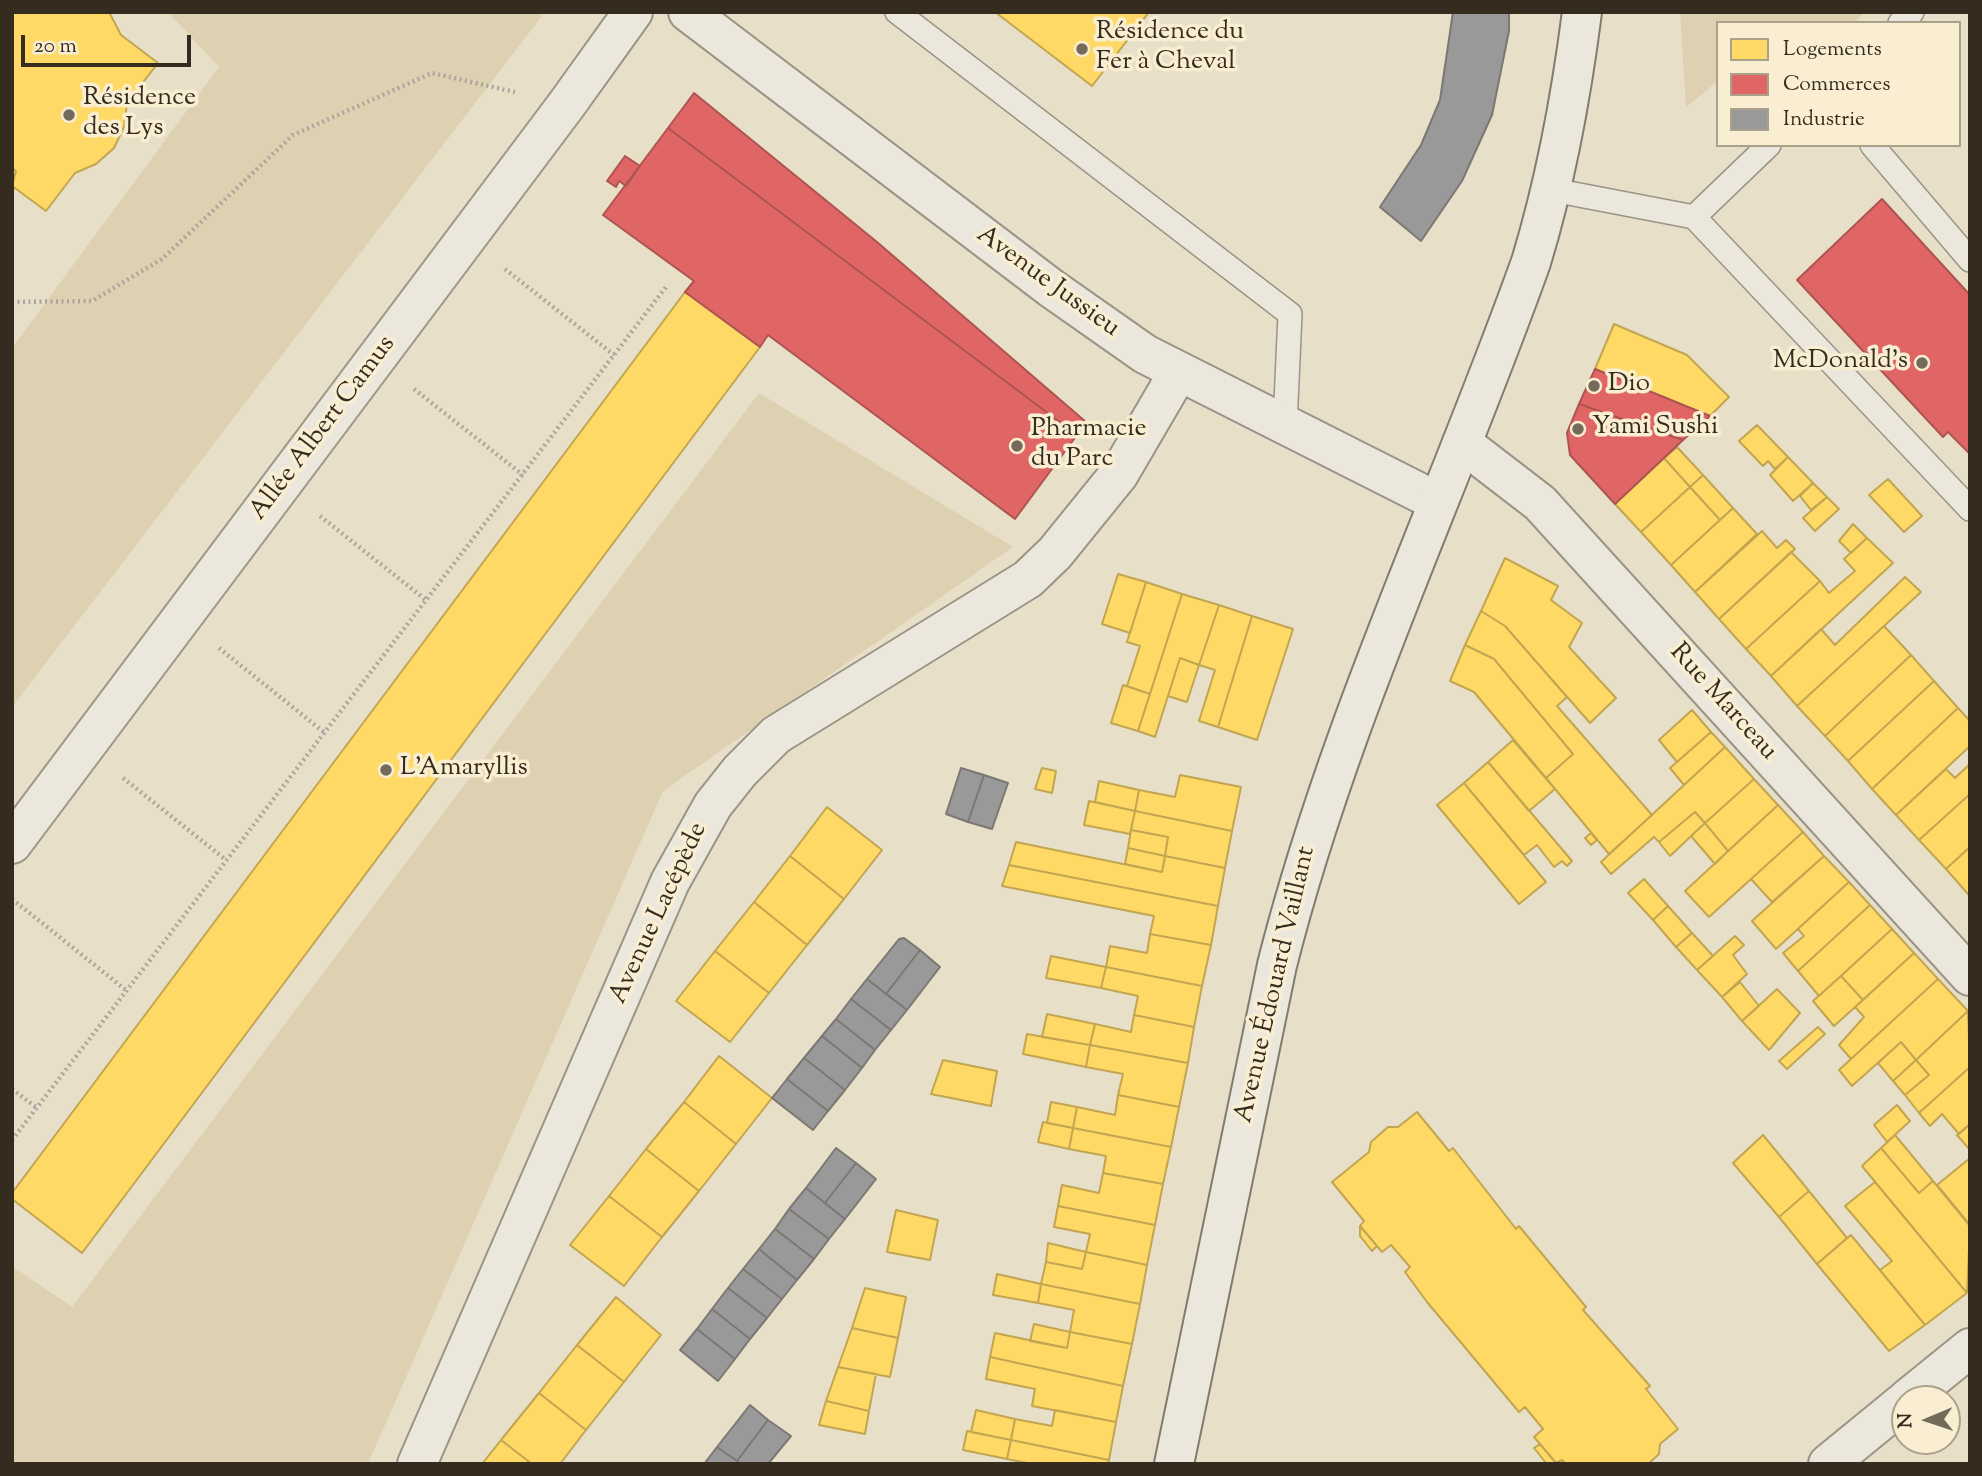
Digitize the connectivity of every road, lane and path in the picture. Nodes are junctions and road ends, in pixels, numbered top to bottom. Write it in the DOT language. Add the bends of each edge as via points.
graph roads {
  1 [pos="633,12"];
  2 [pos="688,12"];
  3 [pos="897,12"];
  4 [pos="1582,12"];
  5 [pos="568,104"];
  6 [pos="1767,147"];
  7 [pos="1874,147"];
  8 [pos="1553,190"];
  9 [pos="1693,217"];
  10 [pos="466,239"];
  11 [pos="1970,260"];
  12 [pos="666,287"];
  13 [pos="12,302"];
  14 [pos="614,355"];
  15 [pos="376,359"];
  16 [pos="1178,373"];
  17 [pos="1285,425"];
  18 [pos="1461,443"];
  19 [pos="523,475"];
  20 [pos="281,485"];
  21 [pos="1967,500"];
  22 [pos="1438,502"];
  23 [pos="426,600"];
  24 [pos="181,618"];
  25 [pos="325,733"];
  26 [pos="85,748"];
  27 [pos="12,844"];
  28 [pos="226,860"];
  29 [pos="12,899"];
  30 [pos="1970,975"];
  31 [pos="127,990"];
  32 [pos="12,1089"];
  33 [pos="37,1108"];
  34 [pos="12,1140"];
  35 [pos="1970,1348"];
  36 [pos="1924,1385"];
  37 [pos="1891,1412"];
  38 [pos="416,1464"];
  39 [pos="1174,1464"];
  40 [pos="1828,1464"];
  1 -- 5 [label="street, Allée Albert Camus"];
  2 -- 16 [label="street, Avenue Jussieu" via="1051,288"];
  3 -- 17 [label="lane" via="1290,314"];
  4 -- 8 [label="street, Avenue Édouard Vaillant"];
  5 -- 10 [label="street, Allée Albert Camus"];
  5 -- 13 [label="path" via="432,73 293,135 162,259 92,301"];
  6 -- 9 [label="lane"];
  7 -- 11 [label="lane"];
  8 -- 9 [label="lane"];
  8 -- 18 [label="street, Avenue Édouard Vaillant" via="1512,314"];
  9 -- 21 [label="lane"];
  10 -- 14 [label="path"];
  10 -- 15 [label="street, Allée Albert Camus"];
  12 -- 14 [label="path"];
  14 -- 19 [label="path"];
  15 -- 19 [label="path"];
  15 -- 20 [label="street, Allée Albert Camus"];
  16 -- 17 [label="street, Avenue Jussieu"];
  16 -- 38 [label="street, Avenue Lacépède" via="1119,474 1080,526 1028,579 776,735 713,805 670,881"];
  17 -- 22 [label="street, Avenue Jussieu"];
  18 -- 22 [label="street, Avenue Édouard Vaillant"];
  18 -- 30 [label="street, Rue Marceau" via="1540,503"];
  19 -- 23 [label="path"];
  20 -- 23 [label="path"];
  20 -- 24 [label="street, Allée Albert Camus"];
  22 -- 39 [label="street, Avenue Édouard Vaillant" via="1308,848 1277,965"];
  23 -- 25 [label="path"];
  24 -- 25 [label="path"];
  24 -- 26 [label="street, Allée Albert Camus"];
  25 -- 28 [label="path"];
  26 -- 27 [label="street, Allée Albert Camus"];
  26 -- 28 [label="path"];
  28 -- 31 [label="path"];
  29 -- 31 [label="path"];
  31 -- 33 [label="path"];
  32 -- 33 [label="path"];
  33 -- 34 [label="path"];
  35 -- 36 [label="street"];
  37 -- 40 [label="street"];
}
